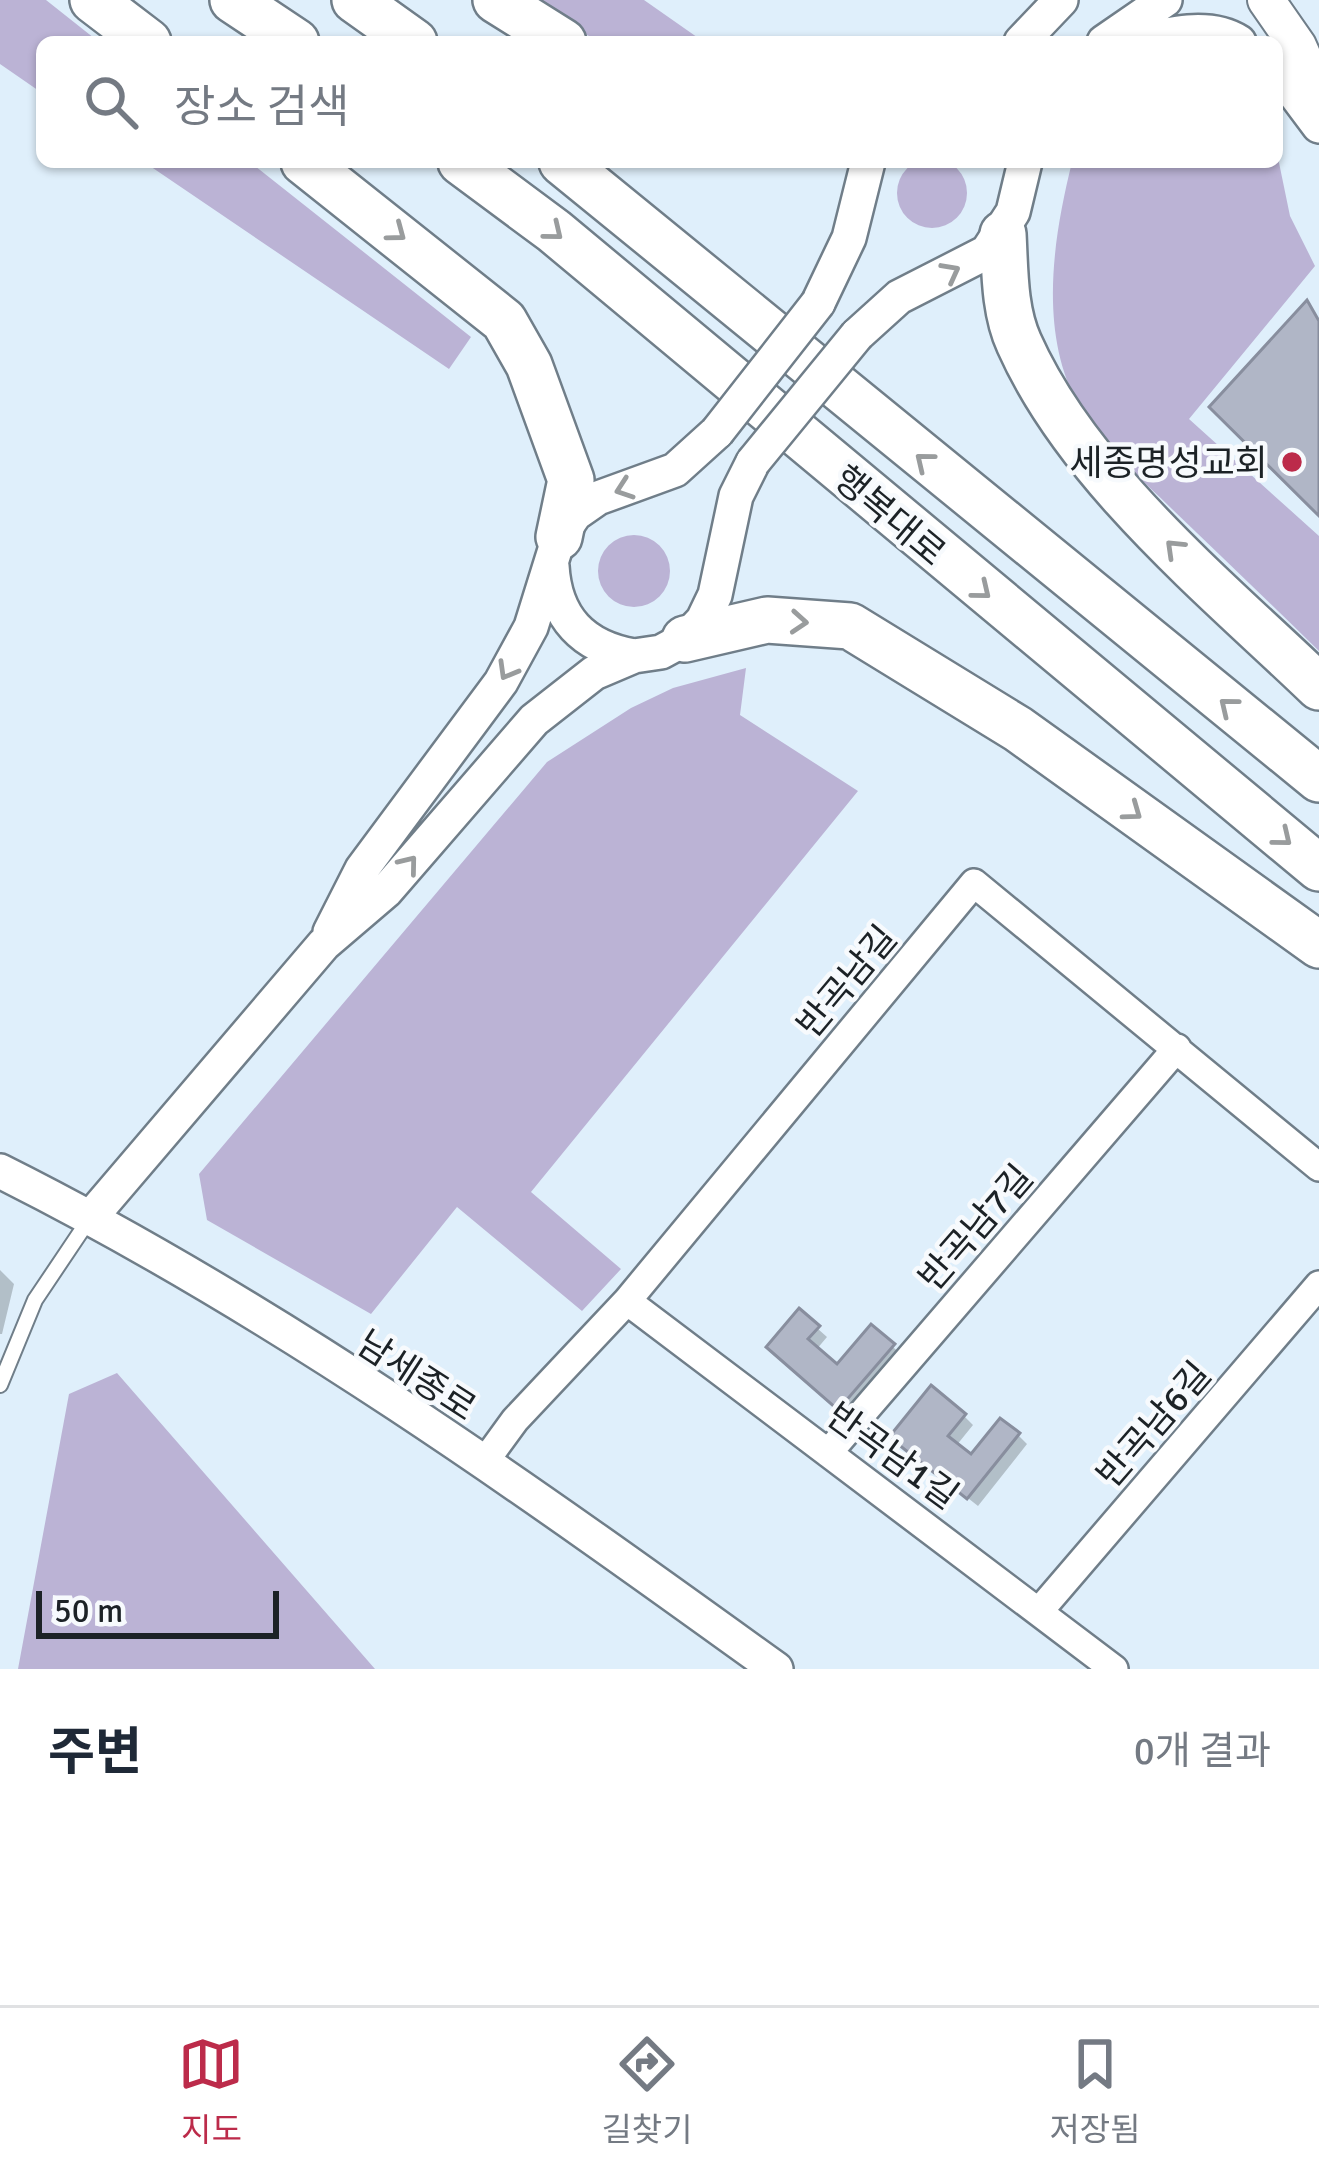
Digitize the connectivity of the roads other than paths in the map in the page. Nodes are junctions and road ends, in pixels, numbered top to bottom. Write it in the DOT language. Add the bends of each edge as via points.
graph roads {
  1 [pos="93,0"];
  2 [pos="233,0"];
  3 [pos="356,0"];
  4 [pos="496,0"];
  5 [pos="1061,0"];
  6 [pos="1165,0"];
  7 [pos="1266,0"];
  8 [pos="140,36"];
  9 [pos="287,36"];
  10 [pos="406,36"];
  11 [pos="553,36"];
  12 [pos="1027,36"];
  13 [pos="1113,36"];
  14 [pos="1161,36"];
  15 [pos="1230,36"];
  16 [pos="1283,78"];
  17 [pos="1319,93"];
  18 [pos="1319,126"];
  19 [pos="312,168"];
  20 [pos="469,168"];
  21 [pos="569,168"];
  22 [pos="866,168"];
  23 [pos="1017,171"];
  24 [pos="1004,234"];
  25 [pos="555,550"];
  26 [pos="685,640"];
  27 [pos="634,656"];
  28 [pos="1319,687"];
  29 [pos="1319,779"];
  30 [pos="1319,868"];
  31 [pos="324,944"];
  32 [pos="1319,945"];
  33 [pos="1177,1048"];
  34 [pos="1319,1167"];
  35 [pos="0,1172"];
  36 [pos="91,1217"];
  37 [pos="1319,1285"];
  38 [pos="627,1300"];
  39 [pos="0,1385"];
  40 [pos="828,1453"];
  41 [pos="482,1464"];
  42 [pos="1041,1609"];
  43 [pos="776,1669"];
  44 [pos="1114,1669"];
  1 -- 8 [label="highway"];
  2 -- 9 [label="highway"];
  3 -- 10 [label="highway"];
  4 -- 11 [label="highway"];
  5 -- 12 [label="street"];
  6 -- 13 [label="street"];
  7 -- 17 [label="main road"];
  14 -- 15 [label="street"];
  16 -- 18 [label="street"];
  19 -- 25 [label="highway, one-way" via="504,321 530,364 571,480"];
  20 -- 30 [label="highway, 행복대로, one-way"];
  29 -- 21 [label="highway, 행복대로, one-way"];
  22 -- 25 [label="street, one-way, bridge" via="849,238 818,303 717,432 675,470 575,514"];
  23 -- 24 [label="street"];
  26 -- 24 [label="street, one-way, bridge" via="715,595 736,496 753,462 857,335 899,297 987,252"];
  28 -- 24 [label="highway, one-way" via="1123,498 1048,392 1018,341"];
  25 -- 27 [label="street" via="554,591 564,617 595,644"];
  25 -- 31 [label="street, one-way" via="531,627 501,682 362,869"];
  26 -- 27 [label="street"];
  26 -- 32 [label="highway, one-way" via="767,620 850,626 1018,729"];
  31 -- 27 [label="street, one-way" via="386,892 534,720 594,674"];
  31 -- 36 [label="street"];
  33 -- 34 [label="street, 반곡남길"];
  33 -- 38 [label="street, 반곡남길" via="974,883"];
  33 -- 40 [label="street, 반곡남7길"];
  35 -- 36 [label="street, 남세종로"];
  36 -- 39 [label="lane" via="34,1300"];
  36 -- 41 [label="street, 남세종로"];
  37 -- 42 [label="street, 반곡남6길"];
  38 -- 40 [label="street, 반곡남1길"];
  38 -- 41 [label="street, 반곡남길"];
  40 -- 42 [label="street, 반곡남1길"];
  41 -- 43 [label="street, 남세종로"];
  42 -- 44 [label="street, 반곡남1길"];
}
